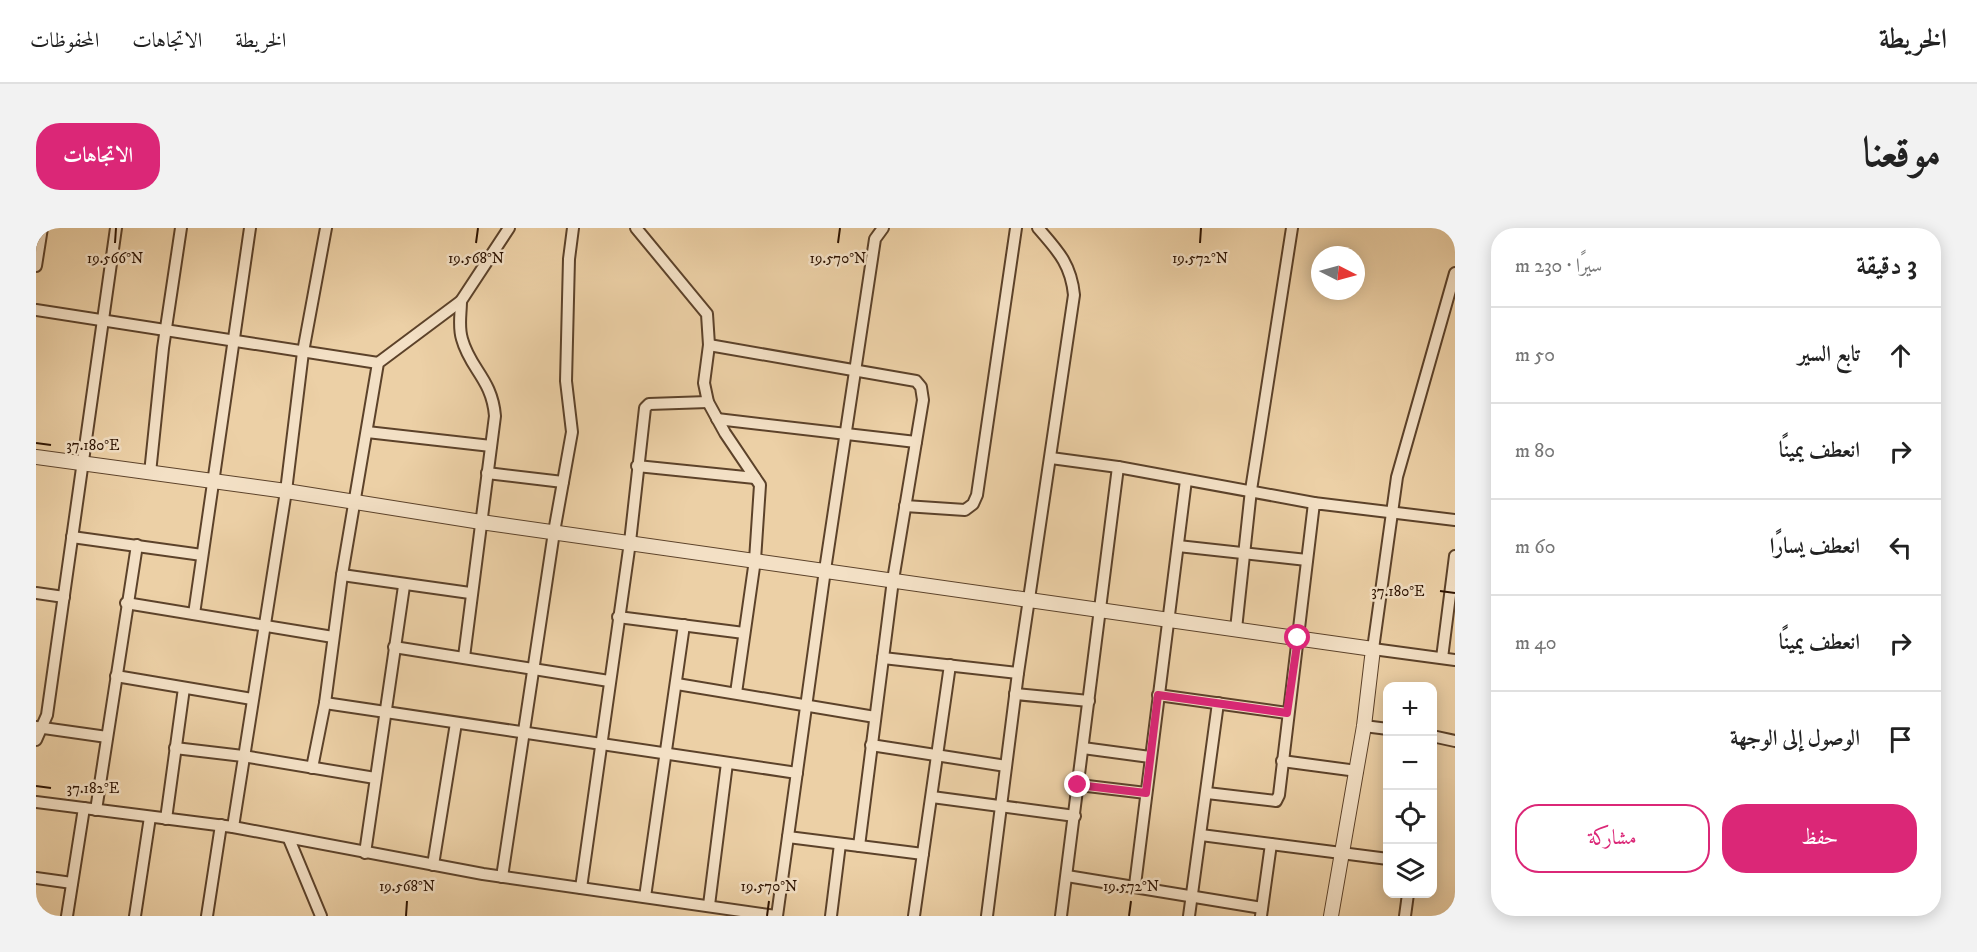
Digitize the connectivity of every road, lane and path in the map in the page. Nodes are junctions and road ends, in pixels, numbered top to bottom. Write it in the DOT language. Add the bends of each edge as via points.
graph roads {
  1 [pos="42,228"];
  2 [pos="116,228"];
  3 [pos="181,228"];
  4 [pos="250,228"];
  5 [pos="326,228"];
  6 [pos="509,228"];
  7 [pos="573,228"];
  8 [pos="636,228"];
  9 [pos="883,228"];
  10 [pos="1016,228"];
  11 [pos="1038,228"];
  12 [pos="1292,228"];
  13 [pos="875,234"];
  14 [pos="37,252"];
  15 [pos="36,266"];
  16 [pos="1455,273"];
  17 [pos="461,301"];
  18 [pos="36,310"];
  19 [pos="103,318"];
  20 [pos="166,329"];
  21 [pos="235,339"];
  22 [pos="709,345"];
  23 [pos="303,351"];
  24 [pos="378,363"];
  25 [pos="855,369"];
  26 [pos="708,402"];
  27 [pos="717,419"];
  28 [pos="367,432"];
  29 [pos="845,433"];
  30 [pos="916,442"];
  31 [pos="491,446"];
  32 [pos="36,457"];
  33 [pos="1051,458"];
  34 [pos="83,463"];
  35 [pos="638,466"];
  36 [pos="1118,467"];
  37 [pos="487,473"];
  38 [pos="150,474"];
  39 [pos="755,478"];
  40 [pos="1186,480"];
  41 [pos="213,481"];
  42 [pos="563,482"];
  43 [pos="1251,490"];
  44 [pos="286,491"];
  45 [pos="356,502"];
  46 [pos="1314,502"];
  47 [pos="905,506"];
  48 [pos="1390,513"];
  49 [pos="1455,520"];
  50 [pos="481,522"];
  51 [pos="554,532"];
  52 [pos="72,537"];
  53 [pos="630,542"];
  54 [pos="137,545"];
  55 [pos="1178,546"];
  56 [pos="1244,553"];
  57 [pos="202,555"];
  58 [pos="1455,556"];
  59 [pos="755,560"];
  60 [pos="1307,560"];
  61 [pos="825,570"];
  62 [pos="342,575"];
  63 [pos="893,580"];
  64 [pos="404,586"];
  65 [pos="36,593"];
  66 [pos="470,593"];
  67 [pos="64,597"];
  68 [pos="1029,600"];
  69 [pos="126,603"];
  70 [pos="1100,609"];
  71 [pos="194,614"];
  72 [pos="618,617"];
  73 [pos="1168,619"];
  74 [pos="264,625"];
  75 [pos="684,626"];
  76 [pos="1236,629"];
  77 [pos="744,633"];
  78 [pos="333,637"];
  79 [pos="1298,638"];
  80 [pos="394,647"];
  81 [pos="1373,649"];
  82 [pos="464,657"];
  83 [pos="883,658"];
  84 [pos="1442,658"];
  85 [pos="1455,660"];
  86 [pos="950,665"];
  87 [pos="533,668"];
  88 [pos="1018,673"];
  89 [pos="116,676"];
  90 [pos="609,681"];
  91 [pos="677,684"];
  92 [pos="184,688"];
  93 [pos="735,693"];
  94 [pos="1015,694"];
  95 [pos="1158,695"];
  96 [pos="252,699"];
  97 [pos="1089,701"];
  98 [pos="325,703"];
  99 [pos="1218,703"];
  100 [pos="806,706"];
  101 [pos="385,712"];
  102 [pos="1287,713"];
  103 [pos="875,717"];
  104 [pos="456,723"];
  105 [pos="1364,726"];
  106 [pos="40,728"];
  107 [pos="1383,728"];
  108 [pos="526,734"];
  109 [pos="107,737"];
  110 [pos="1437,737"];
  111 [pos="36,740"];
  112 [pos="1455,741"];
  113 [pos="600,745"];
  114 [pos="872,745"];
  115 [pos="176,748"];
  116 [pos="1083,748"];
  117 [pos="665,754"];
  118 [pos="243,756"];
  119 [pos="938,756"];
  120 [pos="1150,757"];
  121 [pos="1282,761"];
  122 [pos="727,763"];
  123 [pos="1006,766"];
  124 [pos="312,768"];
  125 [pos="1357,771"];
  126 [pos="797,773"];
  127 [pos="375,778"];
  128 [pos="1078,785"];
  129 [pos="1146,793"];
  130 [pos="1207,794"];
  131 [pos="932,797"];
  132 [pos="36,802"];
  133 [pos="1001,805"];
  134 [pos="84,808"];
  135 [pos="96,810"];
  136 [pos="1075,816"];
  137 [pos="150,817"];
  138 [pos="166,819"];
  139 [pos="221,825"];
  140 [pos="233,827"];
  141 [pos="1201,835"];
  142 [pos="788,837"];
  143 [pos="289,838"];
  144 [pos="840,844"];
  145 [pos="1271,844"];
  146 [pos="859,846"];
  147 [pos="365,853"];
  148 [pos="923,854"];
  149 [pos="1343,854"];
  150 [pos="1383,858"];
  151 [pos="432,865"];
  152 [pos="1067,876"];
  153 [pos="502,877"];
  154 [pos="36,878"];
  155 [pos="72,883"];
  156 [pos="1135,885"];
  157 [pos="581,888"];
  158 [pos="1192,895"];
  159 [pos="645,897"];
  160 [pos="1407,898"];
  161 [pos="709,906"];
  162 [pos="1261,912"];
  163 [pos="744,913"];
  164 [pos="67,916"];
  165 [pos="135,916"];
  166 [pos="207,916"];
  167 [pos="321,916"];
  168 [pos="776,916"];
  169 [pos="831,916"];
  170 [pos="914,916"];
  171 [pos="987,916"];
  172 [pos="1061,916"];
  173 [pos="1189,916"];
  174 [pos="1330,916"];
  175 [pos="1405,916"];
  1 -- 14 [label="street"];
  2 -- 19 [label="street"];
  3 -- 20 [label="street"];
  4 -- 21 [label="street"];
  5 -- 23 [label="street"];
  6 -- 17 [label="street"];
  7 -- 42 [label="street" via="566,381 572,432"];
  8 -- 22 [label="street" via="707,314"];
  9 -- 13 [label="street"];
  10 -- 47 [label="street" via="977,495 965,510"];
  11 -- 33 [label="street" via="1072,273 1074,295"];
  12 -- 43 [label="street"];
  13 -- 25 [label="street"];
  14 -- 15 [label="street"];
  16 -- 48 [label="street"];
  17 -- 24 [label="street"];
  17 -- 31 [label="street" via="462,342 494,399"];
  18 -- 19 [label="street"];
  19 -- 20 [label="street"];
  19 -- 34 [label="street"];
  20 -- 21 [label="street"];
  20 -- 38 [label="street"];
  21 -- 23 [label="street"];
  21 -- 41 [label="street"];
  22 -- 25 [label="street"];
  22 -- 26 [label="street" via="704,383"];
  23 -- 24 [label="street"];
  23 -- 44 [label="street"];
  24 -- 28 [label="street"];
  25 -- 29 [label="street"];
  25 -- 30 [label="street" via="916,381 923,400"];
  26 -- 27 [label="street"];
  26 -- 35 [label="street" via="646,405"];
  27 -- 29 [label="street"];
  27 -- 39 [label="street"];
  28 -- 31 [label="street"];
  28 -- 45 [label="street"];
  29 -- 30 [label="street"];
  29 -- 61 [label="street"];
  30 -- 47 [label="street"];
  31 -- 37 [label="street"];
  32 -- 34 [label="street"];
  33 -- 36 [label="street"];
  33 -- 68 [label="street"];
  34 -- 38 [label="street"];
  34 -- 52 [label="street"];
  35 -- 39 [label="street"];
  35 -- 53 [label="street"];
  36 -- 40 [label="street"];
  36 -- 70 [label="street"];
  37 -- 42 [label="street"];
  37 -- 50 [label="street"];
  38 -- 41 [label="street"];
  39 -- 59 [label="street" via="761,488"];
  40 -- 43 [label="street"];
  40 -- 55 [label="street"];
  41 -- 44 [label="street"];
  41 -- 57 [label="street"];
  42 -- 51 [label="street"];
  43 -- 46 [label="street"];
  43 -- 56 [label="street"];
  44 -- 45 [label="street"];
  44 -- 74 [label="street"];
  45 -- 50 [label="street"];
  45 -- 62 [label="street"];
  46 -- 48 [label="street"];
  46 -- 60 [label="street"];
  47 -- 63 [label="street"];
  48 -- 49 [label="street"];
  48 -- 81 [label="street"];
  50 -- 51 [label="street"];
  50 -- 66 [label="street"];
  51 -- 53 [label="street"];
  51 -- 87 [label="street"];
  52 -- 54 [label="street"];
  52 -- 67 [label="street"];
  53 -- 59 [label="street"];
  53 -- 72 [label="street"];
  54 -- 57 [label="street"];
  54 -- 69 [label="street"];
  55 -- 56 [label="street"];
  55 -- 73 [label="street"];
  56 -- 60 [label="street"];
  56 -- 76 [label="street"];
  57 -- 71 [label="street"];
  58 -- 84 [label="street"];
  59 -- 61 [label="street"];
  59 -- 77 [label="street"];
  60 -- 79 [label="street"];
  61 -- 63 [label="street"];
  61 -- 100 [label="street"];
  62 -- 64 [label="street"];
  62 -- 78 [label="street"];
  63 -- 68 [label="street"];
  63 -- 83 [label="street"];
  64 -- 66 [label="street"];
  64 -- 80 [label="street"];
  65 -- 67 [label="street"];
  66 -- 82 [label="street"];
  67 -- 106 [label="street"];
  68 -- 70 [label="street"];
  68 -- 88 [label="street"];
  69 -- 71 [label="street"];
  69 -- 89 [label="street"];
  70 -- 73 [label="street"];
  70 -- 97 [label="street"];
  71 -- 74 [label="street"];
  72 -- 75 [label="street"];
  72 -- 90 [label="street"];
  73 -- 76 [label="street"];
  73 -- 95 [label="street"];
  74 -- 78 [label="street"];
  74 -- 96 [label="street"];
  75 -- 77 [label="street"];
  75 -- 91 [label="street"];
  76 -- 79 [label="street"];
  77 -- 93 [label="street"];
  78 -- 98 [label="street"];
  79 -- 81 [label="street"];
  79 -- 102 [label="street"];
  80 -- 82 [label="street"];
  80 -- 101 [label="street"];
  81 -- 84 [label="street"];
  81 -- 105 [label="street"];
  82 -- 87 [label="street"];
  83 -- 86 [label="street"];
  83 -- 103 [label="street"];
  84 -- 85 [label="street"];
  86 -- 88 [label="street"];
  86 -- 119 [label="street"];
  87 -- 90 [label="street"];
  87 -- 108 [label="street"];
  88 -- 94 [label="street"];
  89 -- 92 [label="street"];
  89 -- 109 [label="street"];
  90 -- 113 [label="street"];
  91 -- 93 [label="street"];
  91 -- 117 [label="street"];
  92 -- 96 [label="street"];
  92 -- 115 [label="street"];
  93 -- 100 [label="street"];
  94 -- 97 [label="street"];
  94 -- 123 [label="street"];
  95 -- 99 [label="street"];
  95 -- 120 [label="street"];
  96 -- 118 [label="street"];
  97 -- 116 [label="street"];
  98 -- 101 [label="street"];
  98 -- 124 [label="street"];
  99 -- 102 [label="street"];
  99 -- 130 [label="street"];
  100 -- 103 [label="street"];
  100 -- 126 [label="street"];
  101 -- 104 [label="street"];
  101 -- 127 [label="street"];
  102 -- 121 [label="street"];
  103 -- 114 [label="street"];
  104 -- 108 [label="street"];
  104 -- 151 [label="street"];
  105 -- 107 [label="street"];
  105 -- 125 [label="street"];
  106 -- 109 [label="street"];
  106 -- 111 [label="street"];
  108 -- 113 [label="street"];
  108 -- 153 [label="street"];
  109 -- 135 [label="street"];
  110 -- 112 [label="street"];
  113 -- 117 [label="street"];
  113 -- 157 [label="street"];
  114 -- 119 [label="street"];
  114 -- 146 [label="street"];
  115 -- 118 [label="street"];
  115 -- 138 [label="street"];
  116 -- 120 [label="street"];
  116 -- 128 [label="street"];
  117 -- 122 [label="street"];
  117 -- 159 [label="street"];
  118 -- 124 [label="street"];
  118 -- 140 [label="street"];
  119 -- 123 [label="street"];
  119 -- 131 [label="street"];
  120 -- 129 [label="street"];
  121 -- 125 [label="street"];
  121 -- 130 [label="street" via="1276,801"];
  122 -- 126 [label="street"];
  122 -- 161 [label="street"];
  123 -- 133 [label="street"];
  124 -- 127 [label="street"];
  125 -- 149 [label="street"];
  126 -- 142 [label="street"];
  127 -- 147 [label="street"];
  128 -- 129 [label="street"];
  128 -- 136 [label="street"];
  129 -- 156 [label="street"];
  130 -- 141 [label="street"];
  131 -- 133 [label="street"];
  131 -- 148 [label="street"];
  132 -- 134 [label="street"];
  133 -- 136 [label="street"];
  133 -- 171 [label="street"];
  134 -- 135 [label="street"];
  134 -- 155 [label="street"];
  135 -- 137 [label="street"];
  136 -- 152 [label="street"];
  137 -- 138 [label="street"];
  137 -- 165 [label="street"];
  138 -- 139 [label="street"];
  139 -- 140 [label="street"];
  139 -- 166 [label="street"];
  140 -- 143 [label="street"];
  141 -- 145 [label="street"];
  141 -- 158 [label="street"];
  142 -- 144 [label="street"];
  142 -- 168 [label="street"];
  143 -- 147 [label="street"];
  143 -- 167 [label="street"];
  144 -- 146 [label="street"];
  144 -- 169 [label="street"];
  145 -- 149 [label="street"];
  145 -- 162 [label="street"];
  146 -- 148 [label="street"];
  147 -- 151 [label="street"];
  148 -- 170 [label="street"];
  149 -- 150 [label="street"];
  149 -- 174 [label="street"];
  151 -- 153 [label="street"];
  152 -- 156 [label="street"];
  152 -- 172 [label="street"];
  153 -- 157 [label="street"];
  154 -- 155 [label="street"];
  155 -- 164 [label="street"];
  156 -- 158 [label="street"];
  157 -- 159 [label="street"];
  158 -- 162 [label="street"];
  158 -- 173 [label="street"];
  159 -- 161 [label="street"];
  160 -- 175 [label="street"];
  161 -- 163 [label="street"];
  163 -- 168 [label="street"];
}
